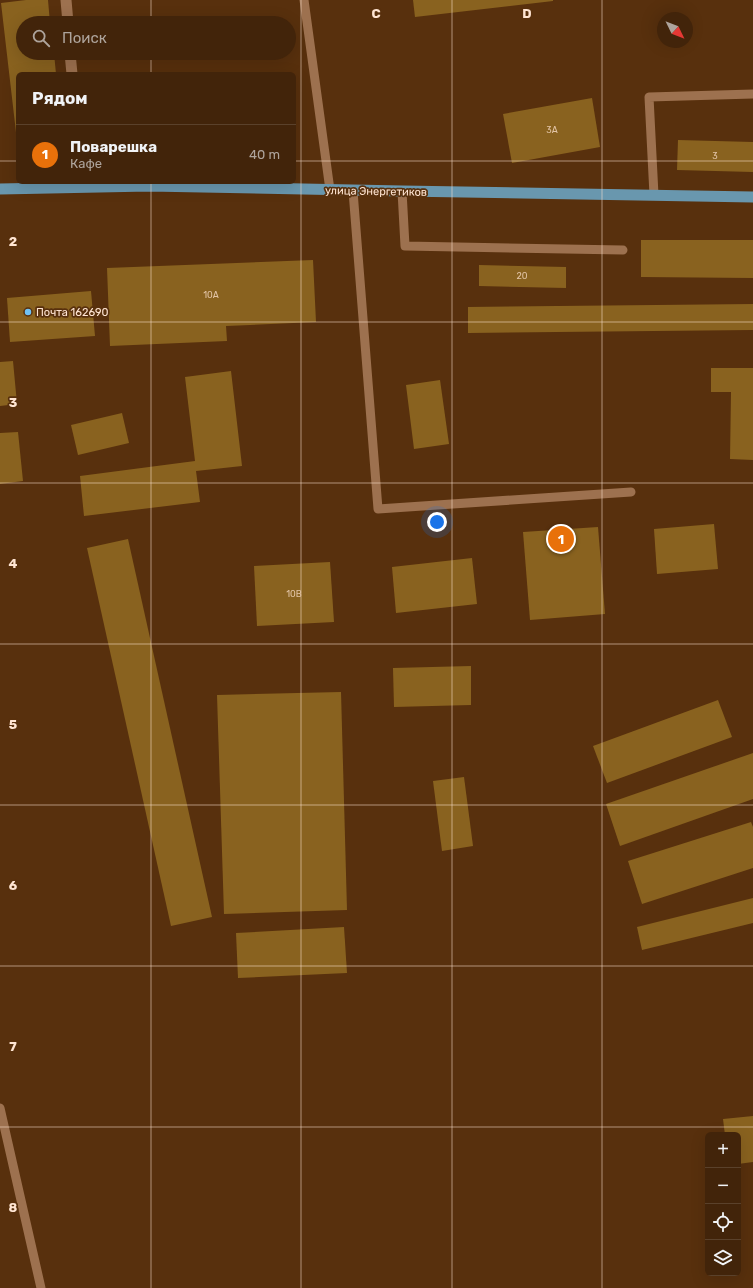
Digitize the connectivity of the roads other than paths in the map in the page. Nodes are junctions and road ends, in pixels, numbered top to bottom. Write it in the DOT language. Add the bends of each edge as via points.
graph roads {
  1 [pos="66,0"];
  2 [pos="304,0"];
  3 [pos="67,16"];
  4 [pos="71,60"];
  5 [pos="72,72"];
  6 [pos="753,94"];
  7 [pos="82,185"];
  8 [pos="0,189"];
  9 [pos="330,190"];
  10 [pos="353,191"];
  11 [pos="402,192"];
  12 [pos="654,195"];
  13 [pos="753,197"];
  14 [pos="623,250"];
  15 [pos="631,492"];
  16 [pos="0,1108"];
  17 [pos="41,1288"];
  1 -- 3 [label="street"];
  2 -- 9 [label="lane"];
  4 -- 5 [label="street"];
  6 -- 12 [label="lane" via="649,97"];
  7 -- 8 [label="main road, улица Энергетиков"];
  7 -- 9 [label="main road, улица Энергетиков"];
  9 -- 10 [label="main road, улица Энергетиков"];
  10 -- 11 [label="main road, улица Энергетиков"];
  10 -- 15 [label="lane" via="378,509"];
  11 -- 12 [label="main road, улица Энергетиков"];
  11 -- 14 [label="lane" via="405,246"];
  12 -- 13 [label="main road, улица Энергетиков"];
  16 -- 17 [label="lane"];
}
